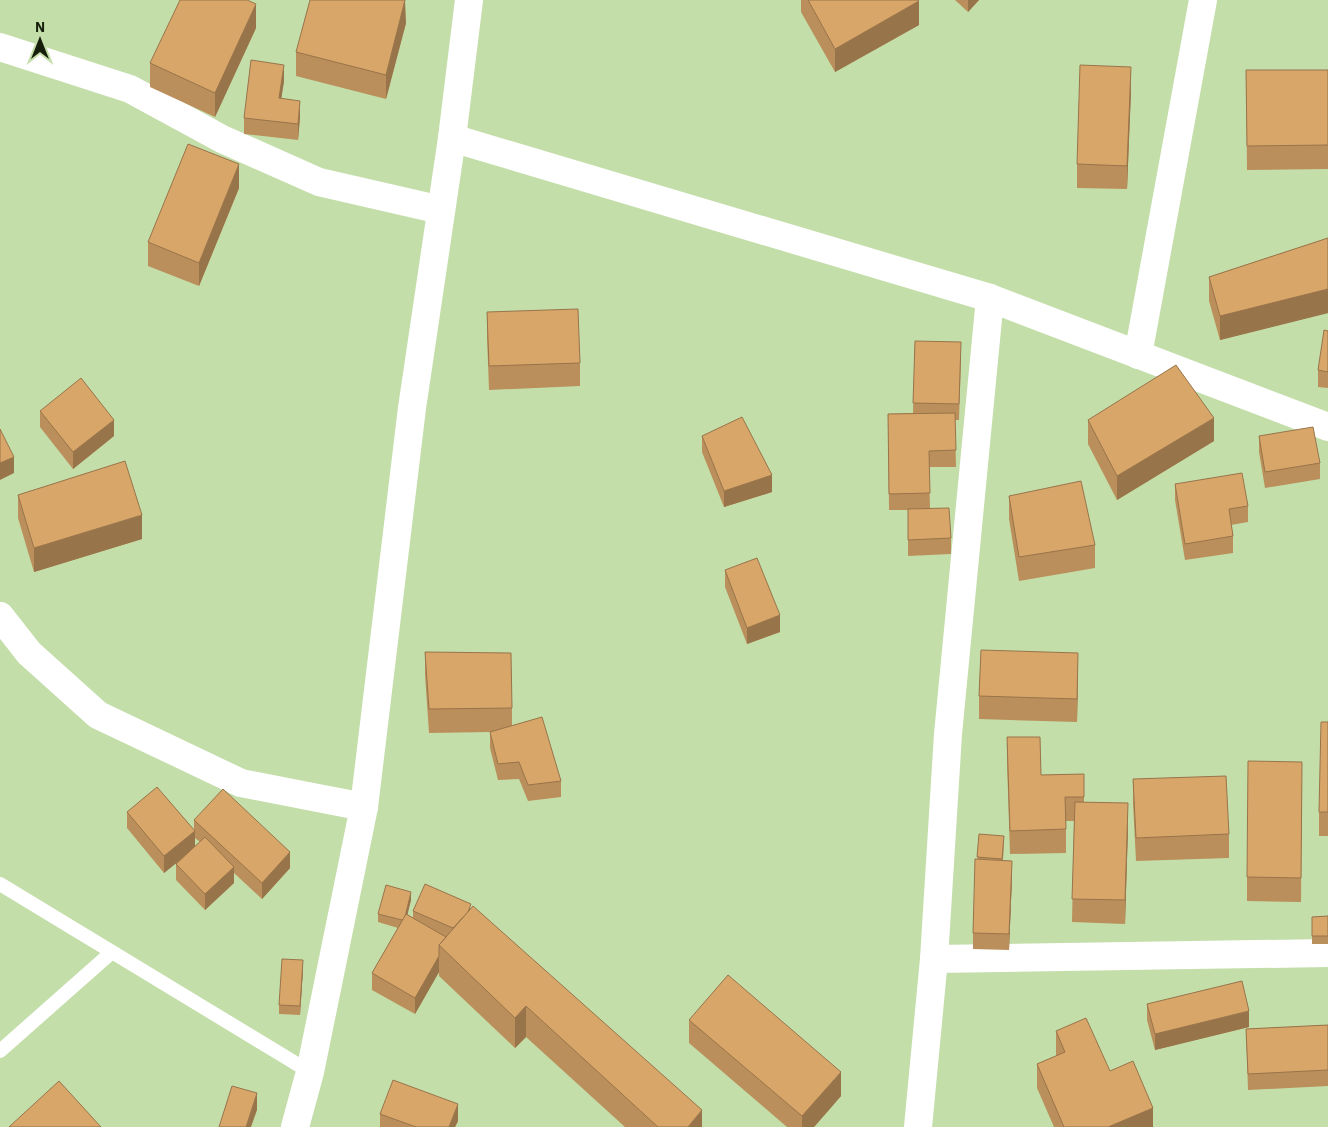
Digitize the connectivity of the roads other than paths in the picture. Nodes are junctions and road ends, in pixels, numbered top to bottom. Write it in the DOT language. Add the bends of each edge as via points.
graph roads {
  1 [pos="468,0"];
  2 [pos="1203,0"];
  3 [pos="0,47"];
  4 [pos="452,138"];
  5 [pos="441,210"];
  6 [pos="990,298"];
  7 [pos="1138,355"];
  8 [pos="1328,427"];
  9 [pos="0,616"];
  10 [pos="364,807"];
  11 [pos="0,884"];
  12 [pos="112,952"];
  13 [pos="1328,953"];
  14 [pos="934,959"];
  15 [pos="0,1051"];
  16 [pos="310,1072"];
  17 [pos="295,1127"];
  18 [pos="918,1127"];
  1 -- 4 [label="street"];
  2 -- 7 [label="street"];
  3 -- 5 [label="street" via="130,89 222,139 319,182"];
  4 -- 5 [label="street"];
  4 -- 6 [label="street"];
  5 -- 10 [label="street" via="412,408"];
  6 -- 7 [label="street"];
  6 -- 14 [label="street" via="948,734"];
  7 -- 8 [label="street"];
  9 -- 10 [label="street" via="29,653 98,715 241,783"];
  10 -- 16 [label="street"];
  11 -- 12 [label="lane"];
  12 -- 15 [label="lane"];
  12 -- 16 [label="lane"];
  13 -- 14 [label="street"];
  14 -- 18 [label="street"];
  16 -- 17 [label="street"];
}
